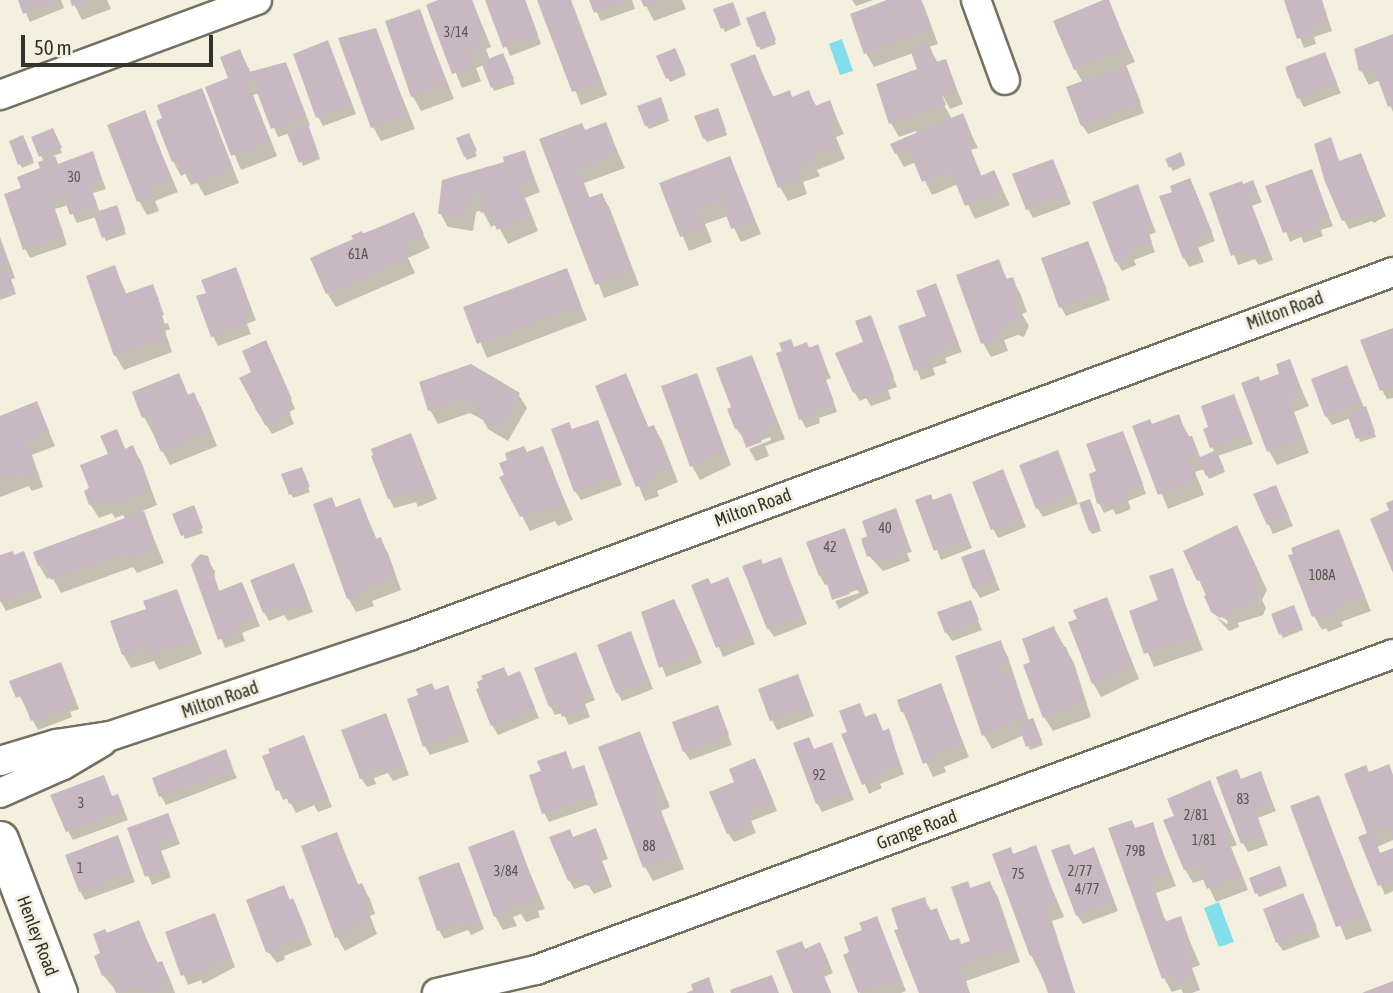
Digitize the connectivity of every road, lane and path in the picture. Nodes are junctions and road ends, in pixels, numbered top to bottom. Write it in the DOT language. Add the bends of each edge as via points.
graph roads {
  1 [pos="257,0"];
  2 [pos="976,0"];
  3 [pos="1005,80"];
  4 [pos="0,95"];
  5 [pos="1393,271"];
  6 [pos="1393,654"];
  7 [pos="110,736"];
  8 [pos="0,761"];
  9 [pos="0,793"];
  10 [pos="0,839"];
  11 [pos="59,993"];
  12 [pos="437,993"];
  1 -- 4 [label="street"];
  2 -- 3 [label="street"];
  5 -- 7 [label="street, Milton Road" via="409,636"];
  6 -- 12 [label="street, Grange Road" via="536,970"];
  7 -- 8 [label="street, Milton Road" via="56,744"];
  7 -- 9 [label="street, Milton Road" via="63,765"];
  10 -- 11 [label="street, Henley Road"];
}
